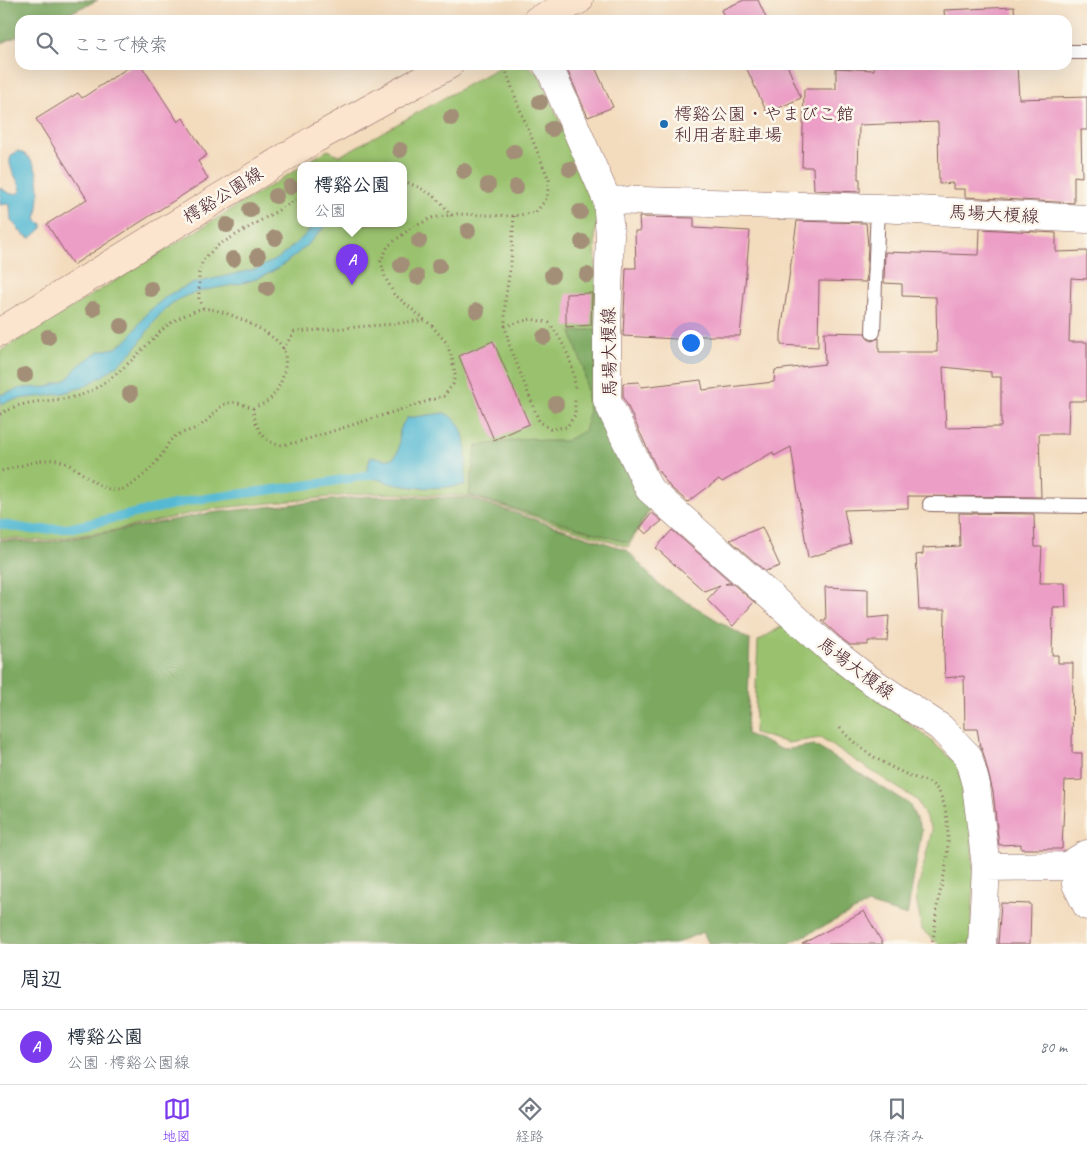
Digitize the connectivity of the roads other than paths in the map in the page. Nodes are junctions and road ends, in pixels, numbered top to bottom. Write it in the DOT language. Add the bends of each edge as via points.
graph roads {
  1 [pos="579,0"];
  2 [pos="548,15"];
  3 [pos="1072,52"];
  4 [pos="1087,52"];
  5 [pos="441,70"];
  6 [pos="550,70"];
  7 [pos="607,200"];
  8 [pos="878,208"];
  9 [pos="1087,218"];
  10 [pos="0,332"];
  11 [pos="873,332"];
  12 [pos="930,504"];
  13 [pos="1087,506"];
  14 [pos="1087,854"];
  15 [pos="1087,864"];
  16 [pos="986,867"];
  17 [pos="1087,906"];
  18 [pos="982,944"];
  1 -- 2 [label="main road"];
  3 -- 4 [label="lane"];
  5 -- 10 [label="main road, 樗谿公園線" via="315,138"];
  6 -- 7 [label="street"];
  7 -- 8 [label="street, 馬場大榎線"];
  7 -- 16 [label="street, 馬場大榎線" via="610,234 607,400 649,489 831,650 866,678 940,727 968,756 976,785"];
  8 -- 9 [label="street, 馬場大榎線"];
  8 -- 11 [label="lane"];
  12 -- 13 [label="lane"];
  14 -- 16 [label="street" via="1067,866"];
  15 -- 17 [label="street" via="1076,884"];
  16 -- 18 [label="street, 馬場大榎線"];
}
